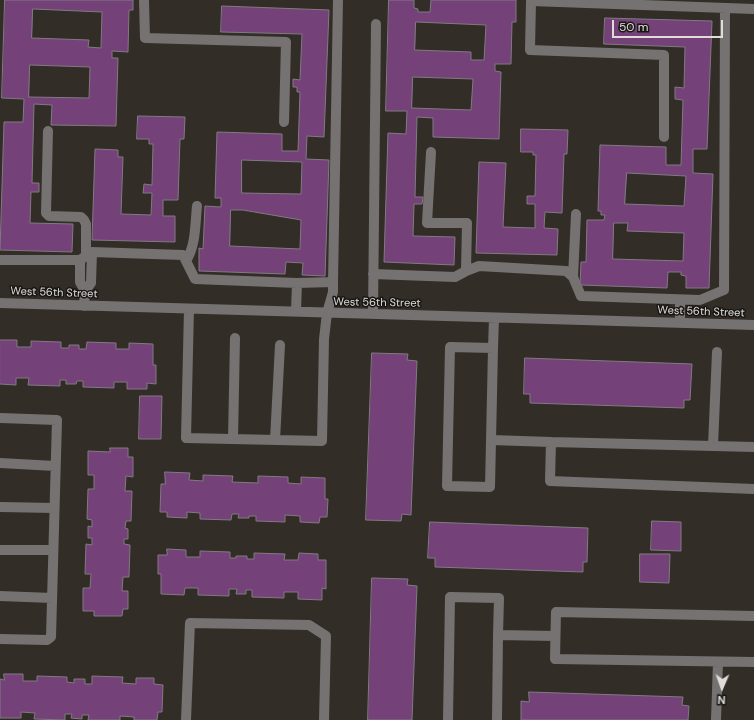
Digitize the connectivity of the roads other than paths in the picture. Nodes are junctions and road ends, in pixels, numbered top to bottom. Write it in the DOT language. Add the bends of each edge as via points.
graph roads {
  1 [pos="144,0"];
  2 [pos="338,0"];
  3 [pos="725,8"];
  4 [pos="754,9"];
  5 [pos="376,24"];
  6 [pos="284,122"];
  7 [pos="48,131"];
  8 [pos="664,138"];
  9 [pos="431,152"];
  10 [pos="197,206"];
  11 [pos="576,214"];
  12 [pos="86,256"];
  13 [pos="0,260"];
  14 [pos="186,261"];
  15 [pos="466,271"];
  16 [pos="374,274"];
  17 [pos="573,277"];
  18 [pos="297,283"];
  19 [pos="333,287"];
  20 [pos="85,291"];
  21 [pos="680,300"];
  22 [pos="0,303"];
  23 [pos="84,306"];
  24 [pos="189,309"];
  25 [pos="296,311"];
  26 [pos="327,313"];
  27 [pos="373,314"];
  28 [pos="494,318"];
  29 [pos="680,323"];
  30 [pos="754,325"];
  31 [pos="235,338"];
  32 [pos="280,345"];
  33 [pos="493,348"];
  34 [pos="717,352"];
  35 [pos="0,418"];
  36 [pos="233,439"];
  37 [pos="275,440"];
  38 [pos="491,440"];
  39 [pos="551,442"];
  40 [pos="713,446"];
  41 [pos="754,447"];
  42 [pos="0,463"];
  43 [pos="56,466"];
  44 [pos="754,489"];
  45 [pos="0,507"];
  46 [pos="54,508"];
  47 [pos="0,550"];
  48 [pos="53,550"];
  49 [pos="0,596"];
  50 [pos="52,598"];
  51 [pos="754,616"];
  52 [pos="498,635"];
  53 [pos="555,636"];
  54 [pos="0,639"];
  55 [pos="718,662"];
  56 [pos="754,662"];
  57 [pos="186,720"];
  58 [pos="324,720"];
  59 [pos="448,720"];
  60 [pos="497,720"];
  61 [pos="716,720"];
  1 -- 6 [label="street" via="145,38 286,42"];
  2 -- 19 [label="street"];
  3 -- 4 [label="street"];
  3 -- 8 [label="street" via="531,1 530,50 664,55"];
  3 -- 21 [label="street" via="724,290 700,300"];
  5 -- 16 [label="street"];
  7 -- 12 [label="street" via="46,213 49,216 81,217 84,220"];
  9 -- 15 [label="street" via="427,223 467,224"];
  10 -- 14 [label="street" via="194,245"];
  11 -- 17 [label="street"];
  12 -- 13 [label="street"];
  12 -- 14 [label="street" via="183,255"];
  12 -- 20 [label="street" via="80,282"];
  12 -- 20 [label="street" via="91,283"];
  14 -- 18 [label="street" via="195,279"];
  15 -- 16 [label="street" via="455,277"];
  15 -- 17 [label="street" via="479,266 566,271"];
  16 -- 27 [label="street"];
  17 -- 21 [label="street" via="581,296"];
  18 -- 19 [label="street"];
  18 -- 25 [label="street"];
  19 -- 26 [label="street"];
  20 -- 23 [label="street"];
  21 -- 29 [label="street"];
  22 -- 23 [label="street, West 56th Street"];
  23 -- 24 [label="street, West 56th Street"];
  24 -- 25 [label="street, West 56th Street"];
  24 -- 36 [label="street" via="186,438"];
  25 -- 26 [label="street, West 56th Street"];
  26 -- 27 [label="street, West 56th Street"];
  26 -- 37 [label="street" via="322,441"];
  27 -- 28 [label="street, West 56th Street"];
  28 -- 29 [label="street, West 56th Street"];
  28 -- 33 [label="street"];
  29 -- 30 [label="street, West 56th Street"];
  31 -- 36 [label="street"];
  32 -- 37 [label="street"];
  33 -- 38 [label="street"];
  33 -- 38 [label="street" via="450,347 447,486 490,487"];
  34 -- 40 [label="street"];
  35 -- 43 [label="street" via="57,420"];
  36 -- 37 [label="street"];
  38 -- 39 [label="street"];
  39 -- 40 [label="street"];
  39 -- 44 [label="street" via="550,481"];
  40 -- 41 [label="street"];
  42 -- 43 [label="street"];
  43 -- 46 [label="street"];
  45 -- 46 [label="street"];
  46 -- 48 [label="street"];
  47 -- 48 [label="street"];
  48 -- 50 [label="street"];
  49 -- 50 [label="street"];
  50 -- 54 [label="street" via="51,637 47,640"];
  51 -- 53 [label="street" via="556,612"];
  52 -- 53 [label="street"];
  52 -- 59 [label="street" via="499,598 450,597"];
  52 -- 60 [label="street"];
  53 -- 55 [label="street" via="555,659"];
  55 -- 56 [label="street"];
  55 -- 61 [label="street"];
  57 -- 58 [label="street" via="190,623 309,625 326,636"];
}
